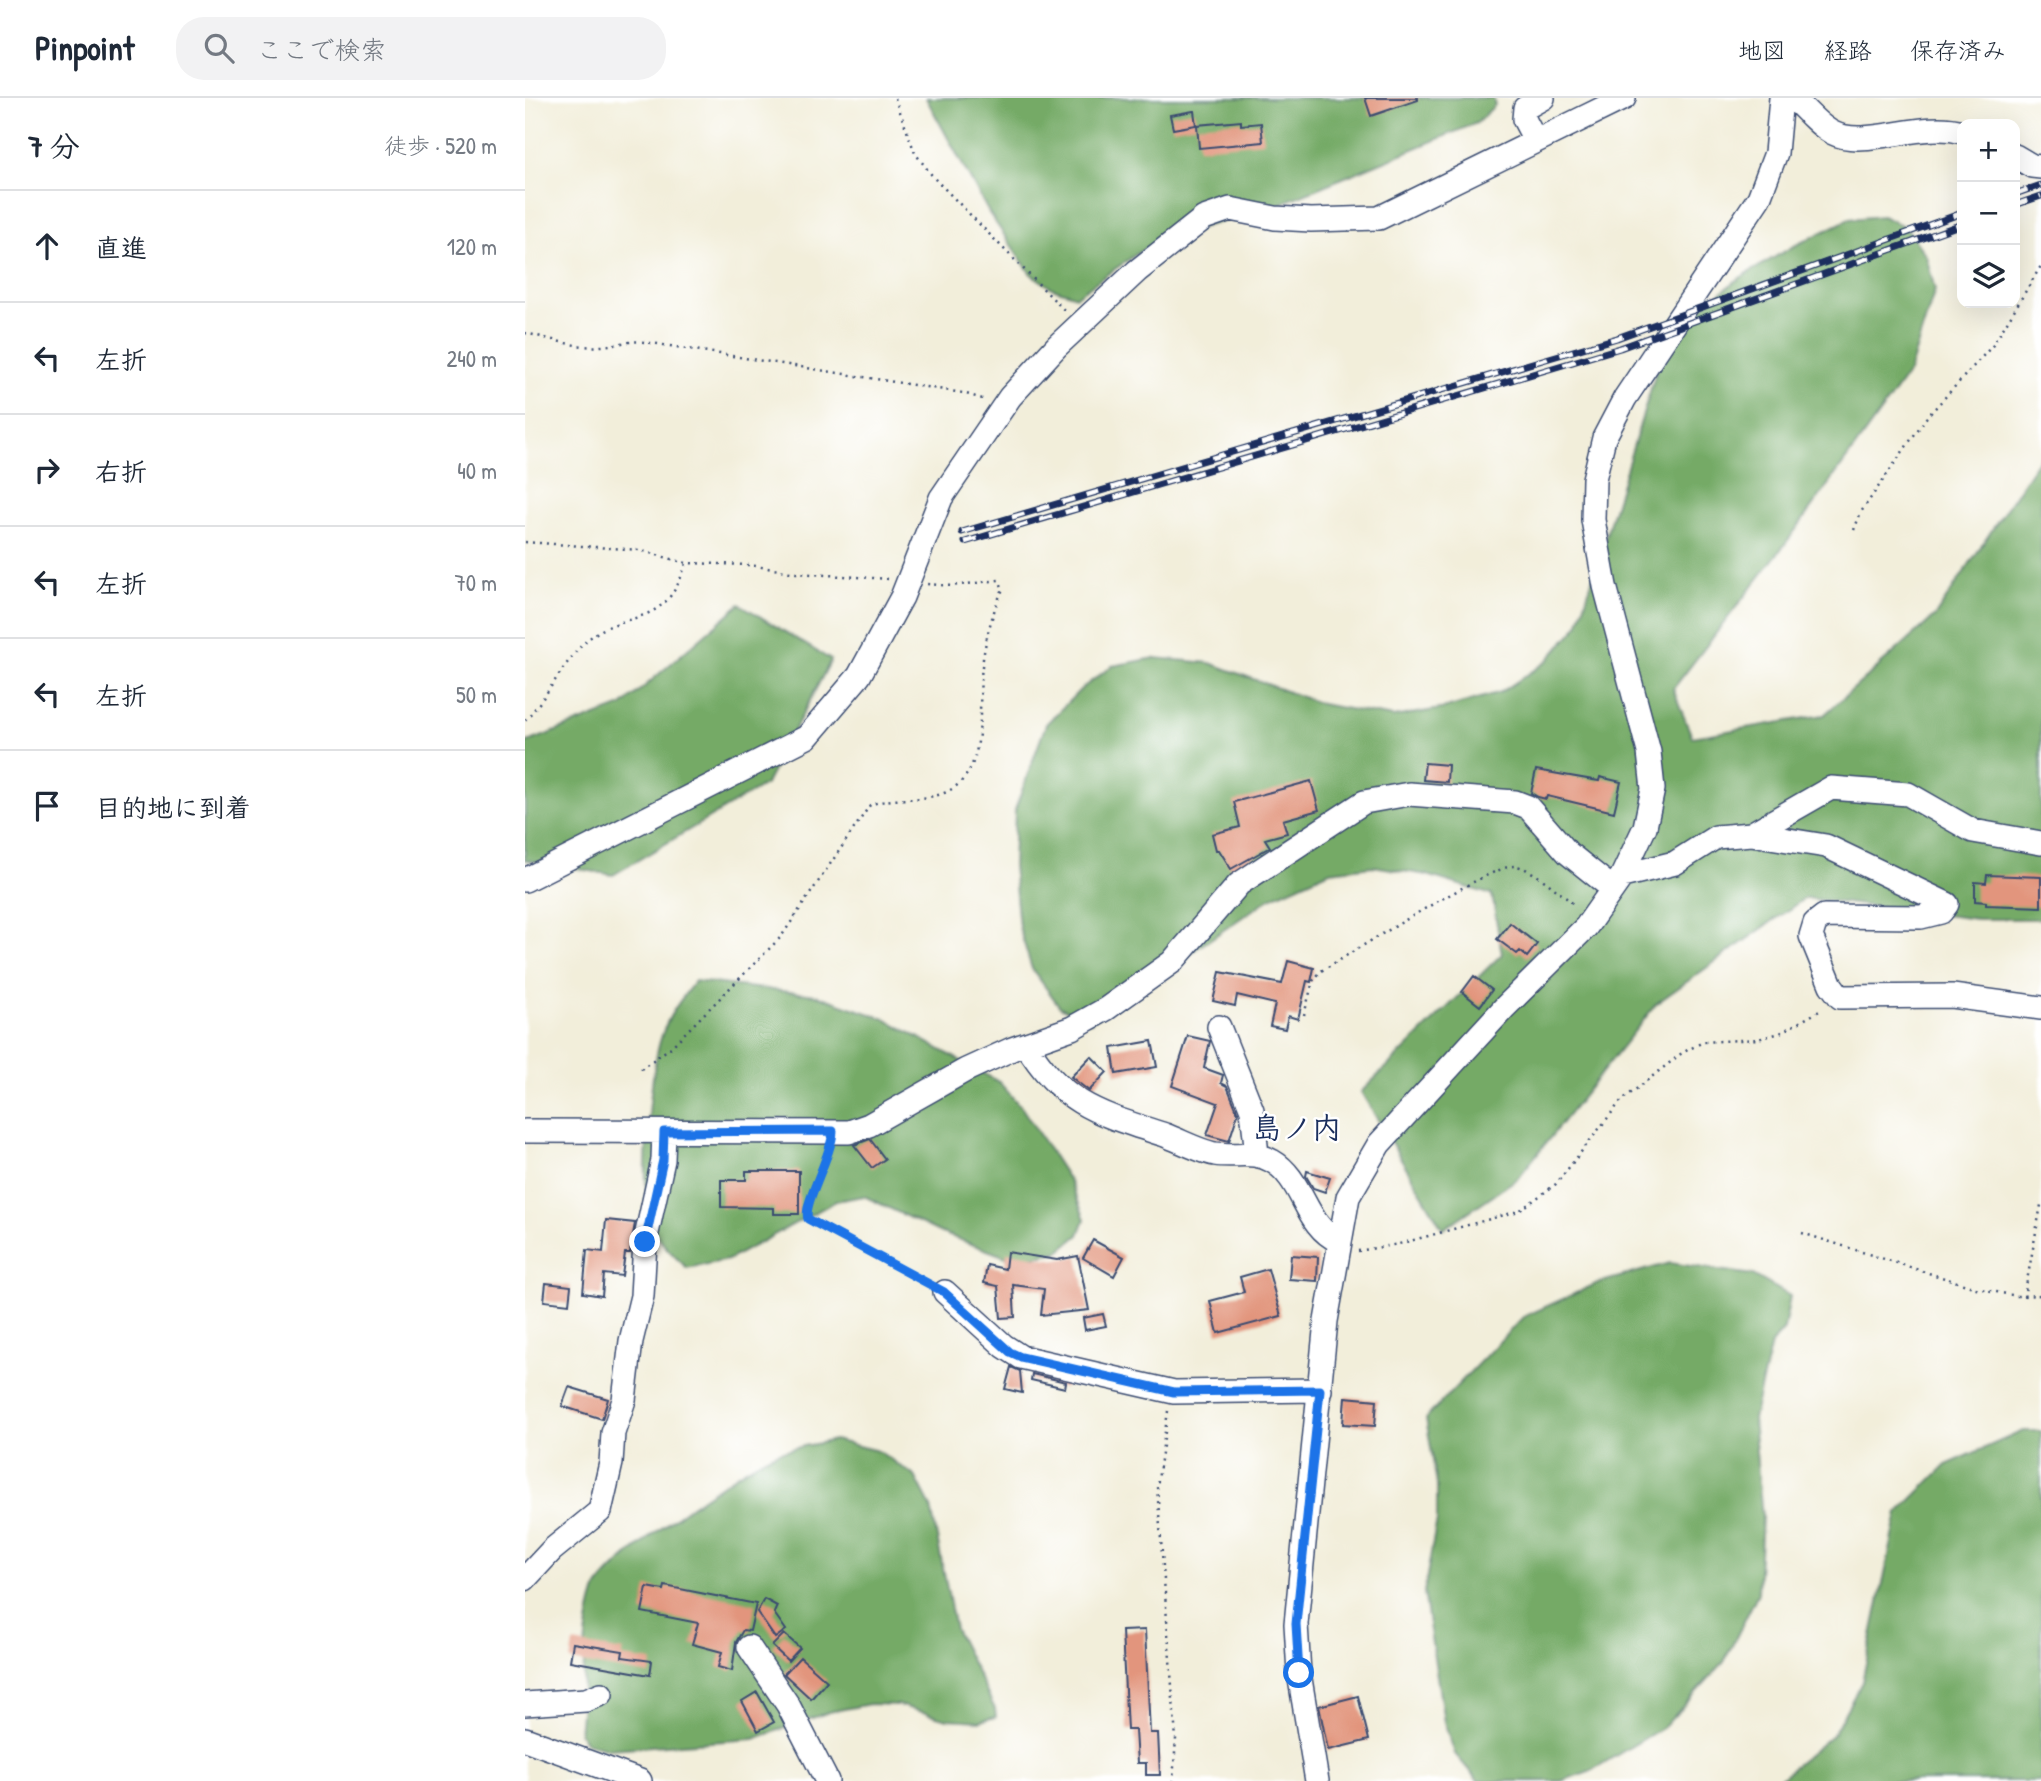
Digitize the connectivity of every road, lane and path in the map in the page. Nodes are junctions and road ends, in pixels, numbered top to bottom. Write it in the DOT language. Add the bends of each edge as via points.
graph roads {
  1 [pos="895,98"];
  2 [pos="1543,98"];
  3 [pos="1624,98"];
  4 [pos="1781,98"];
  5 [pos="1792,98"];
  6 [pos="1957,131"];
  7 [pos="1535,140"];
  8 [pos="2020,159"];
  9 [pos="2041,167"];
  10 [pos="2041,266"];
  11 [pos="1079,326"];
  12 [pos="525,333"];
  13 [pos="1002,408"];
  14 [pos="1854,530"];
  15 [pos="686,563"];
  16 [pos="525,720"];
  17 [pos="1751,834"];
  18 [pos="2041,844"];
  19 [pos="525,880"];
  20 [pos="1617,883"];
  21 [pos="1592,919"];
  22 [pos="1840,997"];
  23 [pos="2041,1008"];
  24 [pos="1304,1015"];
  25 [pos="1219,1027"];
  26 [pos="1026,1044"];
  27 [pos="525,1131"];
  28 [pos="833,1131"];
  29 [pos="664,1132"];
  30 [pos="1257,1154"];
  31 [pos="2041,1205"];
  32 [pos="1802,1233"];
  33 [pos="1338,1246"];
  34 [pos="944,1292"];
  35 [pos="2041,1295"];
  36 [pos="2024,1297"];
  37 [pos="1320,1390"];
  38 [pos="1174,1392"];
  39 [pos="525,1578"];
  40 [pos="750,1647"];
  41 [pos="601,1694"];
  42 [pos="525,1704"];
  43 [pos="525,1739"];
  44 [pos="640,1781"];
  45 [pos="827,1781"];
  46 [pos="1174,1781"];
  47 [pos="1317,1781"];
  1 -- 11 [label="path" via="915,153 934,178"];
  2 -- 7 [label="street" via="1525,108 1524,119"];
  3 -- 7 [label="street"];
  4 -- 20 [label="street" via="1776,153 1759,198 1625,398 1604,438 1594,479 1593,520 1605,586 1644,732 1654,789 1645,827"];
  5 -- 6 [label="street" via="1834,134 1872,137 1942,127"];
  7 -- 11 [label="street" via="1379,218 1275,218 1230,209 1204,218 1137,271"];
  8 -- 9 [label="street"];
  10 -- 14 [label="path" via="1993,345 1926,418 1861,512"];
  11 -- 13 [label="street"];
  12 -- 13 [label="path" via="592,346 645,342 963,393"];
  13 -- 19 [label="street" via="940,498 902,597 859,676 807,737"];
  15 -- 16 [label="path" via="678,589 652,614 611,626 582,644"];
  17 -- 18 [label="street" via="1831,788 1867,789 1908,794 1973,831"];
  17 -- 20 [label="street" via="1716,837 1675,863"];
  17 -- 22 [label="street" via="1826,846 1947,904 1941,912 1921,917 1824,916 1815,923 1811,936"];
  20 -- 21 [label="street"];
  20 -- 26 [label="street" via="1568,853 1528,807 1515,802 1409,794 1364,802 1239,884 1172,962 1143,983 1072,1028"];
  21 -- 24 [label="path" via="1539,878 1516,866 1507,867 1321,971 1313,981"];
  21 -- 33 [label="street" via="1379,1144 1348,1197"];
  22 -- 23 [label="street" via="1952,996"];
  22 -- 33 [label="path" via="1795,1028 1758,1039 1703,1042 1673,1058 1621,1101 1556,1184 1519,1211 1399,1244"];
  25 -- 30 [label="street" via="1252,1110"];
  26 -- 28 [label="street" via="966,1070 869,1125 849,1132"];
  26 -- 30 [label="street" via="1057,1087 1103,1115 1214,1154"];
  27 -- 29 [label="street"];
  28 -- 29 [label="street"];
  28 -- 34 [label="path" via="828,1161 806,1205 808,1219"];
  29 -- 39 [label="street" via="663,1160 645,1242 643,1285 600,1511"];
  30 -- 33 [label="street" via="1280,1165 1319,1229"];
  31 -- 36 [label="path"];
  32 -- 36 [label="path" via="1976,1288"];
  33 -- 37 [label="street"];
  34 -- 38 [label="street" via="1021,1357"];
  35 -- 36 [label="path"];
  37 -- 38 [label="street"];
  37 -- 47 [label="street" via="1296,1624"];
  38 -- 46 [label="path" via="1157,1487 1176,1739"];
  40 -- 45 [label="street"];
  41 -- 42 [label="street" via="586,1700"];
  43 -- 44 [label="street"];
}
